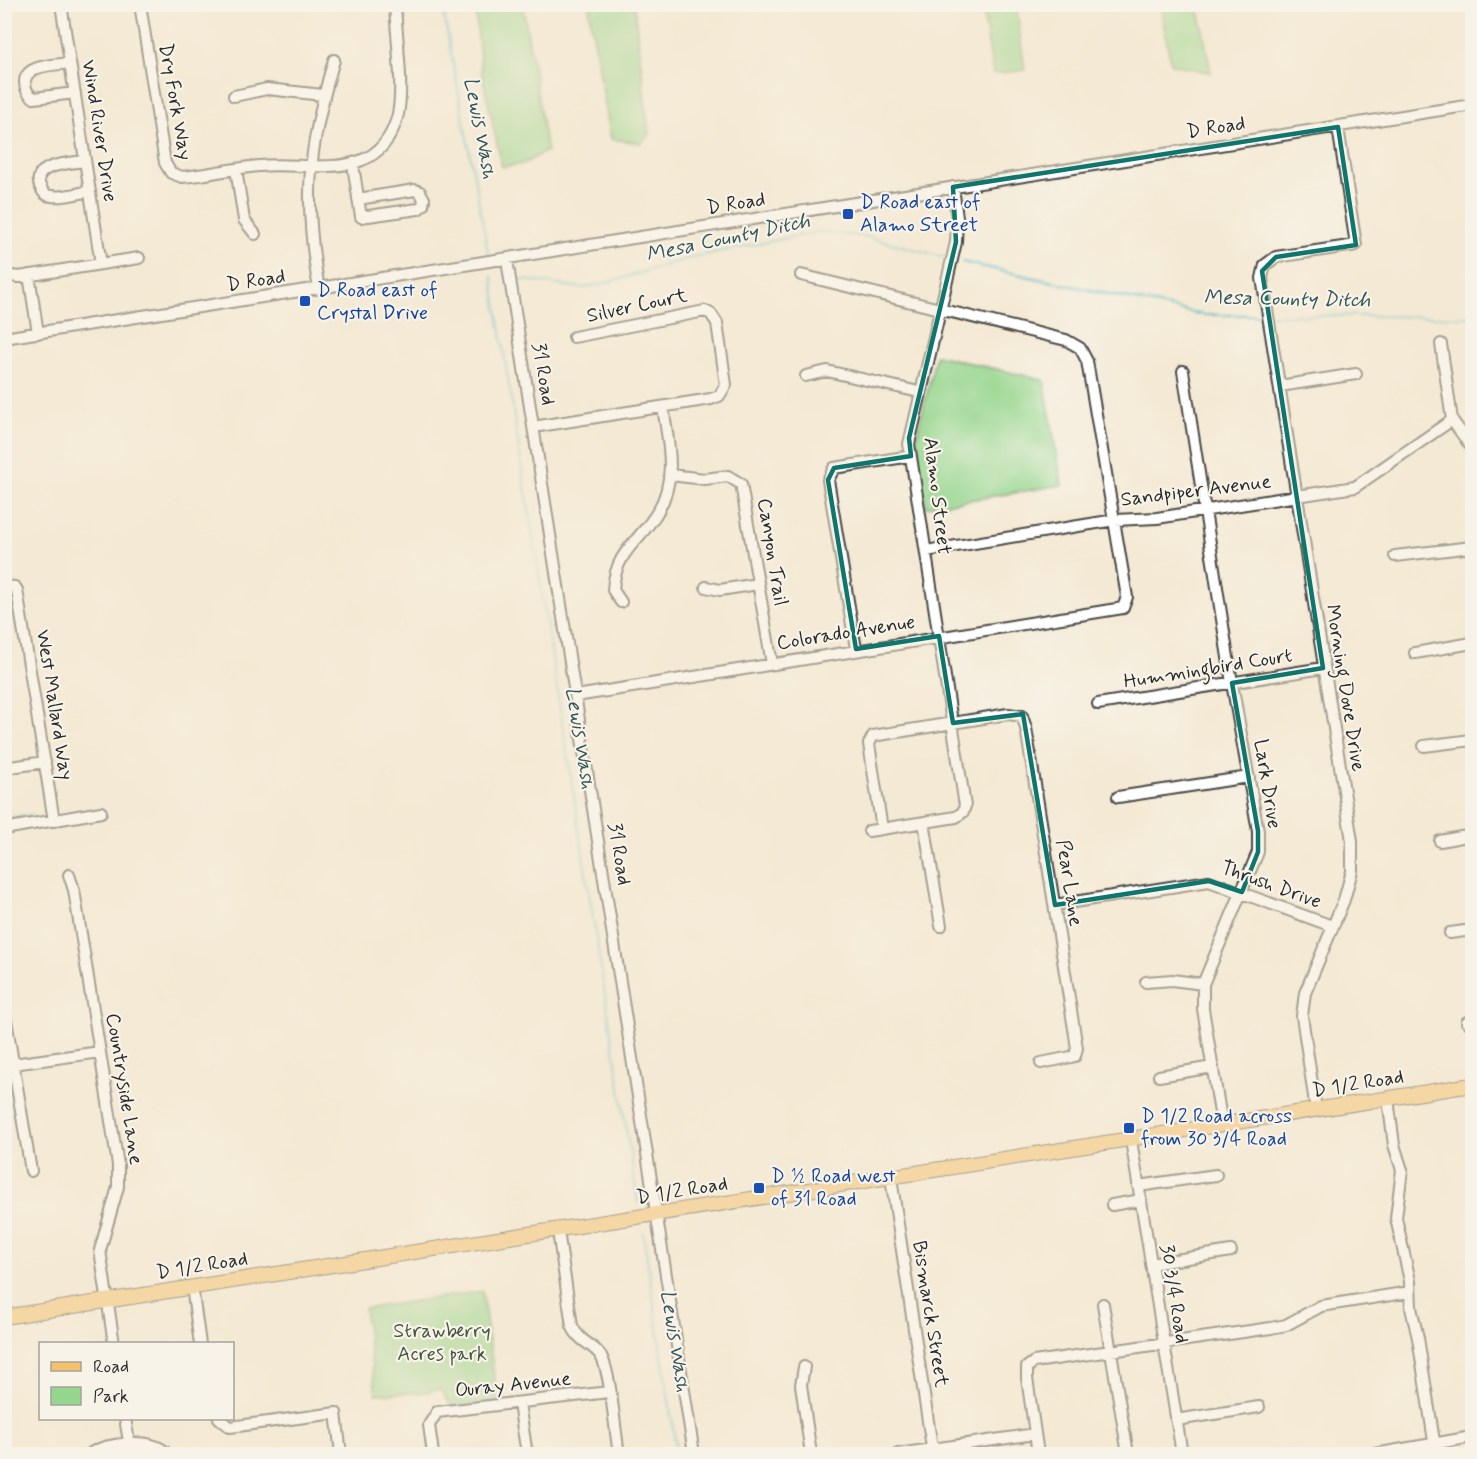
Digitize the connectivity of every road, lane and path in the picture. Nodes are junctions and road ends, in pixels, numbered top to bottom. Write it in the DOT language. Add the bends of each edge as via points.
graph roads {
  1 [pos="61,4"];
  2 [pos="140,4"];
  3 [pos="395,4"];
  4 [pos="334,60"];
  5 [pos="70,63"];
  6 [pos="75,93"];
  7 [pos="323,95"];
  8 [pos="234,96"];
  9 [pos="1473,105"];
  10 [pos="1338,127"];
  11 [pos="85,161"];
  12 [pos="353,165"];
  13 [pos="309,166"];
  14 [pos="236,169"];
  15 [pos="953,187"];
  16 [pos="90,191"];
  17 [pos="358,200"];
  18 [pos="255,234"];
  19 [pos="139,258"];
  20 [pos="507,260"];
  21 [pos="101,264"];
  22 [pos="4,275"];
  23 [pos="29,275"];
  24 [pos="801,275"];
  25 [pos="319,290"];
  26 [pos="940,309"];
  27 [pos="38,333"];
  28 [pos="4,338"];
  29 [pos="574,338"];
  30 [pos="1441,344"];
  31 [pos="1183,371"];
  32 [pos="1356,374"];
  33 [pos="806,376"];
  34 [pos="1280,386"];
  35 [pos="919,392"];
  36 [pos="663,406"];
  37 [pos="1452,420"];
  38 [pos="533,427"];
  39 [pos="1473,448"];
  40 [pos="911,456"];
  41 [pos="670,475"];
  42 [pos="1297,496"];
  43 [pos="1205,510"];
  44 [pos="1115,520"];
  45 [pos="1473,547"];
  46 [pos="926,551"];
  47 [pos="1395,556"];
  48 [pos="758,584"];
  49 [pos="4,586"];
  50 [pos="706,587"];
  51 [pos="621,602"];
  52 [pos="939,636"];
  53 [pos="1473,644"];
  54 [pos="856,649"];
  55 [pos="1415,653"];
  56 [pos="772,664"];
  57 [pos="1323,668"];
  58 [pos="1232,683"];
  59 [pos="576,696"];
  60 [pos="1098,704"];
  61 [pos="953,723"];
  62 [pos="1473,740"];
  63 [pos="1424,746"];
  64 [pos="45,762"];
  65 [pos="4,768"];
  66 [pos="1249,777"];
  67 [pos="1118,797"];
  68 [pos="101,812"];
  69 [pos="54,820"];
  70 [pos="924,822"];
  71 [pos="4,829"];
  72 [pos="882,829"];
  73 [pos="869,831"];
  74 [pos="1473,835"];
  75 [pos="1440,840"];
  76 [pos="69,874"];
  77 [pos="1242,892"];
  78 [pos="1055,905"];
  79 [pos="941,926"];
  80 [pos="1332,926"];
  81 [pos="1473,930"];
  82 [pos="1450,933"];
  83 [pos="1146,982"];
  84 [pos="1203,984"];
  85 [pos="4,1008"];
  86 [pos="100,1052"];
  87 [pos="1041,1063"];
  88 [pos="13,1064"];
  89 [pos="1213,1067"];
  90 [pos="1159,1076"];
  91 [pos="1473,1085"];
  92 [pos="1388,1099"];
  93 [pos="1316,1110"];
  94 [pos="1222,1125"];
  95 [pos="1131,1140"];
  96 [pos="31,1171"];
  97 [pos="1216,1176"];
  98 [pos="891,1178"];
  99 [pos="1138,1186"];
  100 [pos="1141,1200"];
  101 [pos="1112,1205"];
  102 [pos="657,1215"];
  103 [pos="558,1230"];
  104 [pos="1231,1251"];
  105 [pos="1151,1264"];
  106 [pos="192,1287"];
  107 [pos="1410,1292"];
  108 [pos="106,1301"];
  109 [pos="1103,1304"];
  110 [pos="4,1317"];
  111 [pos="114,1342"];
  112 [pos="200,1342"];
  113 [pos="1164,1342"];
  114 [pos="1111,1350"];
  115 [pos="804,1367"];
  116 [pos="609,1392"];
  117 [pos="519,1404"];
  118 [pos="1258,1407"];
  119 [pos="125,1420"];
  120 [pos="220,1420"];
  121 [pos="1176,1420"];
  122 [pos="1035,1434"];
  123 [pos="1473,1437"];
  124 [pos="129,1442"];
  125 [pos="1435,1449"];
  126 [pos="932,1452"];
  127 [pos="90,1455"];
  128 [pos="167,1455"];
  129 [pos="341,1455"];
  130 [pos="434,1455"];
  131 [pos="527,1455"];
  132 [pos="619,1455"];
  133 [pos="694,1455"];
  134 [pos="811,1455"];
  135 [pos="898,1455"];
  136 [pos="1038,1455"];
  137 [pos="1128,1455"];
  138 [pos="1182,1455"];
  139 [pos="1375,1455"];
  1 -- 5 [label="street, Wind River Drive"];
  2 -- 14 [label="street, Dry Fork Way" via="168,170 182,177"];
  3 -- 12 [label="street" via="397,115 381,145"];
  4 -- 7 [label="street"];
  5 -- 6 [label="street, Wind River Drive"];
  5 -- 6 [label="street" via="35,68 25,81 26,90 34,98"];
  6 -- 11 [label="street, Wind River Drive"];
  7 -- 8 [label="street" via="267,89"];
  7 -- 13 [label="street"];
  9 -- 10 [label="street, D Road"];
  10 -- 15 [label="street, D Road"];
  10 -- 34 [label="street, Morning Dove Drive" via="1356,245 1276,257 1265,265 1262,278"];
  11 -- 16 [label="street, Wind River Drive"];
  11 -- 16 [label="street" via="48,167 39,184 42,191 53,197"];
  12 -- 13 [label="street, Dry Fork Way"];
  12 -- 17 [label="street"];
  13 -- 14 [label="street, Dry Fork Way"];
  13 -- 25 [label="street" via="308,194"];
  14 -- 18 [label="street" via="244,220"];
  15 -- 20 [label="street, D Road"];
  15 -- 26 [label="street, Alamo Street" via="958,230"];
  16 -- 21 [label="street, Wind River Drive"];
  17 -- 17 [label="street" via="361,217 418,209 424,199 415,190"];
  19 -- 21 [label="street"];
  20 -- 25 [label="street, D Road"];
  20 -- 38 [label="street, 31 Road"];
  21 -- 23 [label="street"];
  22 -- 23 [label="street"];
  23 -- 27 [label="street"];
  24 -- 26 [label="street"];
  25 -- 27 [label="street, D Road"];
  26 -- 35 [label="street, Alamo Street"];
  26 -- 44 [label="street" via="1066,339 1080,348 1087,361"];
  27 -- 28 [label="street, D Road"];
  29 -- 36 [label="street, Silver Court" via="697,310 708,312 717,323 724,389 711,399"];
  30 -- 37 [label="street"];
  31 -- 43 [label="street, Lark Drive"];
  32 -- 34 [label="street"];
  33 -- 35 [label="street" via="827,371"];
  34 -- 42 [label="street, Morning Dove Drive"];
  35 -- 40 [label="street, Alamo Street" via="909,438"];
  36 -- 38 [label="street"];
  36 -- 41 [label="street"];
  37 -- 39 [label="street"];
  37 -- 42 [label="street, Sandpiper Avenue" via="1355,487"];
  38 -- 59 [label="street, 31 Road"];
  40 -- 46 [label="street, Alamo Street"];
  40 -- 54 [label="street" via="834,468 828,480"];
  41 -- 48 [label="street, Canyon Trail" via="705,479 728,476 741,484"];
  41 -- 51 [label="street" via="658,512 630,543 616,571 613,590"];
  42 -- 43 [label="street, Sandpiper Avenue"];
  42 -- 57 [label="street, Morning Dove Drive"];
  43 -- 44 [label="street, Sandpiper Avenue"];
  43 -- 58 [label="street, Lark Drive"];
  44 -- 46 [label="street, Sandpiper Avenue"];
  44 -- 52 [label="street, Colorado Avenue" via="1127,597 1123,608"];
  45 -- 47 [label="street"];
  46 -- 52 [label="street, Alamo Street"];
  48 -- 50 [label="street" via="720,590"];
  48 -- 56 [label="street, Canyon Trail"];
  49 -- 64 [label="street, West Mallard Way" via="15,587 17,595"];
  52 -- 54 [label="street, Colorado Avenue"];
  52 -- 61 [label="street, Alamo Street"];
  53 -- 55 [label="street"];
  54 -- 56 [label="street, Colorado Avenue"];
  56 -- 59 [label="street, Colorado Avenue"];
  57 -- 58 [label="street, Hummingbird Court"];
  57 -- 80 [label="street, Morning Dove Drive" via="1352,841 1352,871"];
  58 -- 60 [label="street, Hummingbird Court"];
  58 -- 66 [label="street, Lark Drive"];
  59 -- 102 [label="street, 31 Road"];
  61 -- 70 [label="street, Alamo Street" via="963,812 956,817"];
  61 -- 72 [label="street" via="876,734 871,738"];
  61 -- 78 [label="street, Pear Lane" via="1008,714 1022,716"];
  62 -- 63 [label="street"];
  64 -- 65 [label="street"];
  64 -- 69 [label="street, West Mallard Way"];
  66 -- 67 [label="street"];
  66 -- 77 [label="street, Lark Drive" via="1258,852"];
  68 -- 69 [label="street"];
  69 -- 71 [label="street"];
  70 -- 72 [label="street"];
  70 -- 79 [label="street"];
  72 -- 73 [label="street"];
  74 -- 75 [label="street"];
  76 -- 86 [label="street, Countryside Lane"];
  77 -- 78 [label="street, Thrush Drive" via="1209,881"];
  77 -- 80 [label="street, Thrush Drive"];
  77 -- 84 [label="street, Lark Drive"];
  78 -- 87 [label="street, Pear Lane" via="1077,1048 1075,1056"];
  80 -- 93 [label="street, Morning Dove Drive" via="1305,993 1302,1016"];
  81 -- 82 [label="street"];
  83 -- 84 [label="street"];
  84 -- 89 [label="street, Lark Drive"];
  85 -- 88 [label="street"];
  86 -- 88 [label="street"];
  86 -- 108 [label="street, Countryside Lane" via="119,1176 100,1250"];
  88 -- 96 [label="street"];
  89 -- 90 [label="street"];
  89 -- 94 [label="street, Lark Drive"];
  91 -- 92 [label="main road, D 1/2 Road"];
  92 -- 93 [label="main road, D 1/2 Road"];
  92 -- 107 [label="street" via="1394,1145 1402,1170 1396,1218"];
  93 -- 94 [label="main road, D 1/2 Road"];
  94 -- 95 [label="main road, D 1/2 Road"];
  95 -- 98 [label="main road, D 1/2 Road"];
  95 -- 99 [label="street, 30 3/4 Road"];
  97 -- 99 [label="street"];
  98 -- 102 [label="main road, D 1/2 Road"];
  98 -- 126 [label="street, Bismarck Street"];
  99 -- 100 [label="street, 30 3/4 Road"];
  100 -- 101 [label="street"];
  100 -- 105 [label="street, 30 3/4 Road"];
  102 -- 103 [label="main road, D 1/2 Road"];
  102 -- 133 [label="street, 31 Road"];
  103 -- 106 [label="main road, D 1/2 Road"];
  103 -- 116 [label="street" via="572,1326 577,1338 601,1356"];
  104 -- 105 [label="street"];
  105 -- 113 [label="street, 30 3/4 Road"];
  106 -- 108 [label="main road, D 1/2 Road"];
  106 -- 112 [label="street"];
  107 -- 113 [label="street" via="1321,1306 1286,1325"];
  107 -- 125 [label="street"];
  108 -- 110 [label="main road, D 1/2 Road"];
  108 -- 111 [label="street, Countryside Lane"];
  109 -- 114 [label="street"];
  113 -- 114 [label="street"];
  113 -- 121 [label="street, 30 3/4 Road"];
  114 -- 122 [label="street" via="1034,1362 1027,1368"];
  114 -- 137 [label="street"];
  115 -- 134 [label="street" via="801,1385"];
  116 -- 117 [label="street, Ouray Avenue"];
  116 -- 132 [label="street"];
  117 -- 130 [label="street, Ouray Avenue" via="437,1412 429,1425"];
  117 -- 131 [label="street"];
  118 -- 121 [label="street"];
  119 -- 124 [label="street"];
  120 -- 129 [label="street" via="230,1427 336,1413"];
  121 -- 138 [label="street, 30 3/4 Road"];
  122 -- 126 [label="street"];
  122 -- 136 [label="street"];
  123 -- 125 [label="street"];
  124 -- 127 [label="street"];
  124 -- 128 [label="street" via="158,1446"];
  125 -- 139 [label="street"];
  126 -- 135 [label="street"];
}
